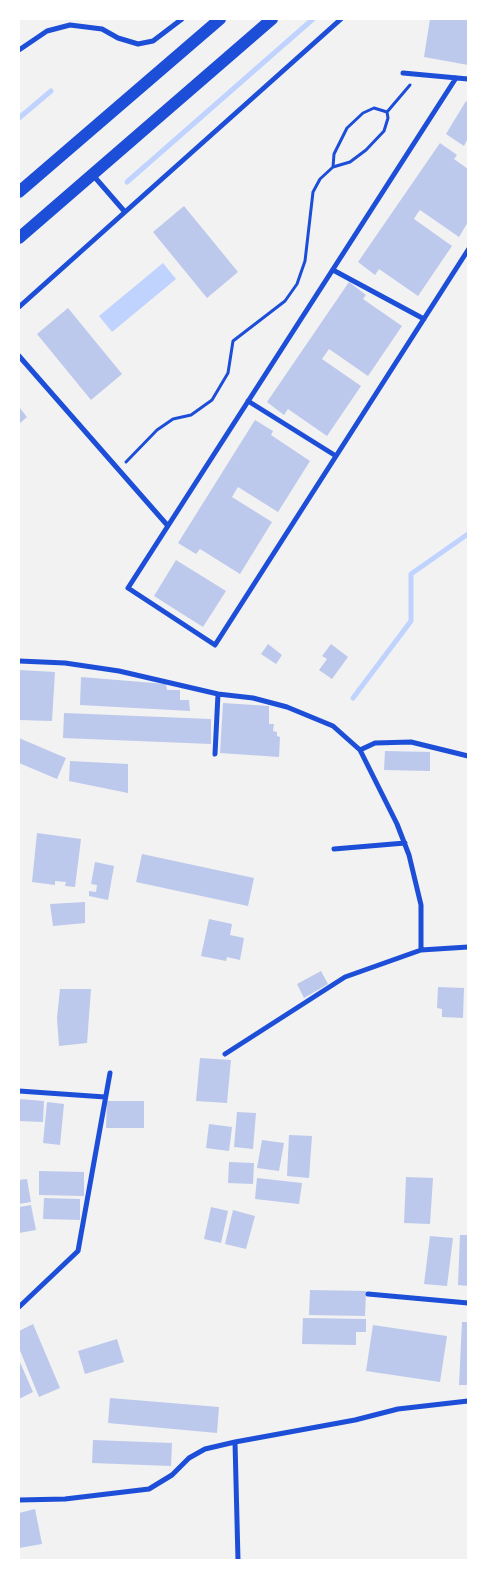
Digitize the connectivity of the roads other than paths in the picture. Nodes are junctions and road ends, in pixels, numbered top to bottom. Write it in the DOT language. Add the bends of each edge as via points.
graph roads {
  1 [pos="182,19"];
  2 [pos="220,19"];
  3 [pos="272,19"];
  4 [pos="341,19"];
  5 [pos="19,50"];
  6 [pos="403,73"];
  7 [pos="456,78"];
  8 [pos="468,79"];
  9 [pos="92,174"];
  10 [pos="19,192"];
  11 [pos="125,212"];
  12 [pos="19,238"];
  13 [pos="468,250"];
  14 [pos="333,270"];
  15 [pos="19,306"];
  16 [pos="424,319"];
  17 [pos="19,356"];
  18 [pos="248,401"];
  19 [pos="336,456"];
  20 [pos="168,526"];
  21 [pos="19,661"];
  22 [pos="218,694"];
  23 [pos="360,750"];
  24 [pos="215,754"];
  25 [pos="468,756"];
  26 [pos="405,843"];
  27 [pos="334,849"];
  28 [pos="468,947"];
  29 [pos="421,950"];
  30 [pos="226,1054"];
  31 [pos="110,1074"];
  32 [pos="19,1092"];
  33 [pos="105,1097"];
  34 [pos="368,1294"];
  35 [pos="468,1303"];
  36 [pos="19,1307"];
  37 [pos="468,1401"];
  38 [pos="235,1442"];
  39 [pos="19,1500"];
  40 [pos="238,1560"];
  1 -- 5 [label="street" via="153,41 138,44 102,29 70,25 47,32"];
  2 -- 10 [label="main road"];
  3 -- 9 [label="main road"];
  4 -- 11 [label="street"];
  6 -- 7 [label="street"];
  7 -- 8 [label="street"];
  7 -- 14 [label="street"];
  9 -- 11 [label="street"];
  9 -- 12 [label="main road"];
  11 -- 15 [label="street"];
  13 -- 16 [label="street"];
  14 -- 16 [label="street"];
  14 -- 18 [label="street"];
  16 -- 19 [label="street"];
  17 -- 20 [label="street"];
  18 -- 19 [label="street"];
  18 -- 20 [label="street"];
  19 -- 20 [label="street" via="215,645 128,588"];
  21 -- 22 [label="street" via="65,663 119,671"];
  22 -- 23 [label="street" via="253,698 287,707 333,726"];
  22 -- 24 [label="street"];
  23 -- 25 [label="street" via="376,743 411,742"];
  23 -- 26 [label="street"];
  26 -- 27 [label="street"];
  26 -- 29 [label="street" via="421,905"];
  28 -- 29 [label="street"];
  29 -- 30 [label="street" via="345,977"];
  31 -- 33 [label="street"];
  32 -- 33 [label="street"];
  33 -- 36 [label="street" via="78,1251"];
  34 -- 35 [label="street"];
  37 -- 38 [label="street" via="424,1404"];
  38 -- 39 [label="street" via="205,1449 149,1489"];
  38 -- 40 [label="street"];
}
